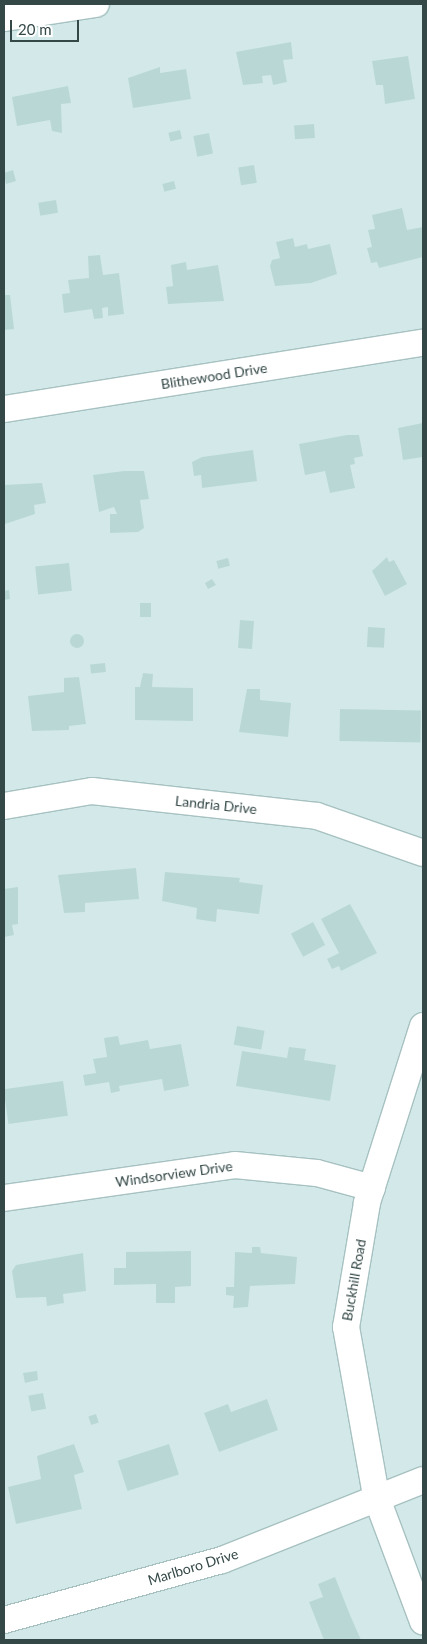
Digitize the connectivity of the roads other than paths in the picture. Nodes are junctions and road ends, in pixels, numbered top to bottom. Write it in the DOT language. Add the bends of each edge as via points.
graph roads {
  1 [pos="96,4"];
  2 [pos="4,18"];
  3 [pos="423,343"];
  4 [pos="4,409"];
  5 [pos="4,806"];
  6 [pos="423,853"];
  7 [pos="423,1026"];
  8 [pos="372,1188"];
  9 [pos="4,1198"];
  10 [pos="423,1480"];
  11 [pos="376,1496"];
  12 [pos="4,1620"];
  13 [pos="423,1622"];
  1 -- 2 [label="street"];
  3 -- 4 [label="street, Blithewood Drive"];
  5 -- 6 [label="street, Landria Drive" via="92,791 317,816"];
  7 -- 8 [label="street, Buckhill Road"];
  8 -- 9 [label="street, Windsorview Drive" via="318,1173 235,1165"];
  8 -- 11 [label="street, Buckhill Road" via="346,1327"];
  10 -- 11 [label="street, Marlboro Drive"];
  11 -- 12 [label="street, Marlboro Drive" via="222,1560"];
  11 -- 13 [label="street, Buckhill Road"];
}
